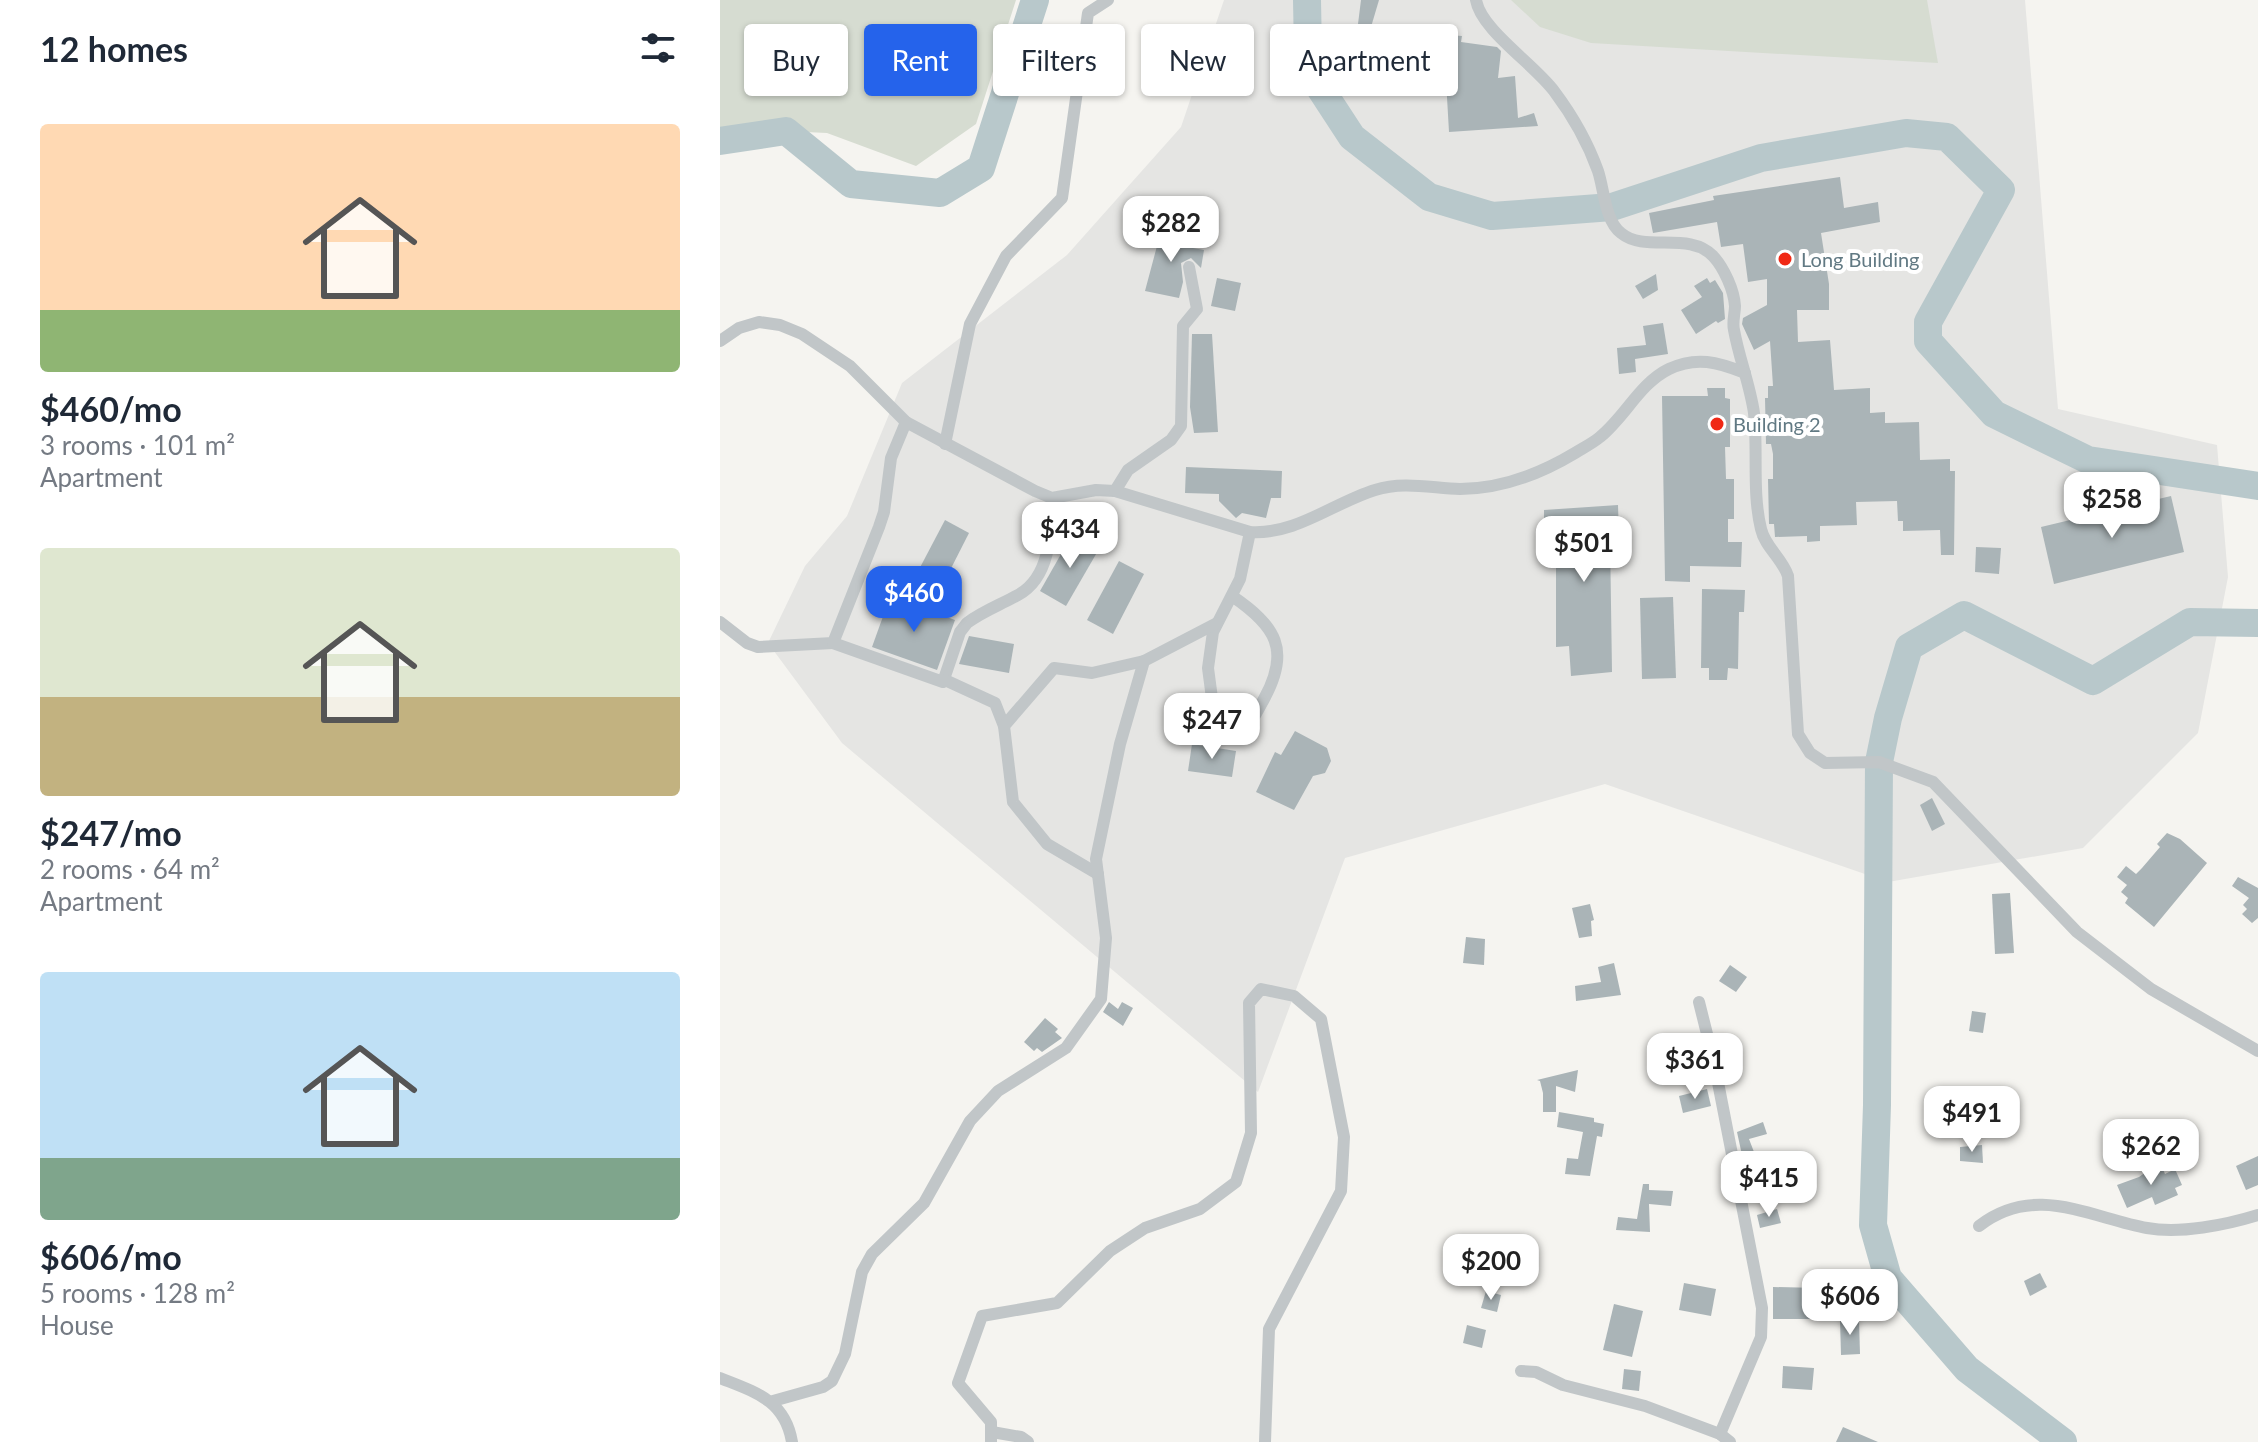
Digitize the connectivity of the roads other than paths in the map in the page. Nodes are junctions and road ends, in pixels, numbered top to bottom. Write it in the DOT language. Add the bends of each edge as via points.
graph roads {
  1 [pos="1108,0"];
  2 [pos="1476,0"];
  3 [pos="1189,267"];
  4 [pos="720,341"];
  5 [pos="1745,373"];
  6 [pos="906,422"];
  7 [pos="945,444"];
  8 [pos="1115,491"];
  9 [pos="1052,498"];
  10 [pos="1250,532"];
  11 [pos="1232,596"];
  12 [pos="720,622"];
  13 [pos="1217,623"];
  14 [pos="833,643"];
  15 [pos="1144,661"];
  16 [pos="945,680"];
  17 [pos="1004,726"];
  18 [pos="1098,874"];
  19 [pos="1699,1002"];
  20 [pos="2258,1051"];
  21 [pos="2258,1215"];
  22 [pos="1979,1226"];
  23 [pos="1521,1371"];
  24 [pos="720,1378"];
  25 [pos="773,1401"];
  26 [pos="992,1437"];
  27 [pos="1725,1438"];
  28 [pos="792,1442"];
  29 [pos="1028,1442"];
  30 [pos="1265,1442"];
  1 -- 7 [label="street" via="1088,13 1062,198 1006,256 970,324"];
  2 -- 5 [label="street" via="1488,26 1554,90 1584,137 1619,232 1692,244 1718,262 1734,300 1733,327"];
  3 -- 8 [label="street" via="1197,309 1183,326 1181,426 1171,440 1128,470"];
  4 -- 6 [label="street" via="759,322 802,334 850,366"];
  5 -- 10 [label="street" via="1704,360 1670,368 1601,437 1542,471 1510,482 1461,489 1377,489 1298,524"];
  5 -- 20 [label="street" via="1754,413 1761,531 1788,576 1798,734 1810,753 1825,763 1879,762 1933,782 2077,932 2151,989"];
  6 -- 7 [label="street"];
  6 -- 14 [label="street" via="891,458 882,519"];
  7 -- 9 [label="street"];
  8 -- 9 [label="street"];
  8 -- 10 [label="street"];
  9 -- 16 [label="street" via="1051,533 1039,577 1030,588 967,623"];
  10 -- 11 [label="street"];
  11 -- 13 [label="street"];
  11 -- 13 [label="street" via="1268,630 1280,660 1257,712 1239,734 1221,730 1215,721 1208,668"];
  12 -- 14 [label="street" via="758,647"];
  13 -- 15 [label="street"];
  14 -- 16 [label="street"];
  15 -- 17 [label="street" via="1092,673 1054,668"];
  15 -- 18 [label="street" via="1117,759 1096,859"];
  16 -- 17 [label="street" via="995,703"];
  17 -- 18 [label="street" via="1013,802 1047,844"];
  18 -- 25 [label="street" via="1106,938 1101,999 1066,1048 998,1091 970,1121 924,1203 872,1254 862,1272 845,1354 832,1381"];
  19 -- 27 [label="street" via="1762,1308 1761,1337"];
  21 -- 22 [label="street" via="2171,1230 2083,1209 2023,1206"];
  23 -- 27 [label="street" via="1645,1406"];
  24 -- 25 [label="street"];
  25 -- 28 [label="street"];
  26 -- 29 [label="street"];
  26 -- 30 [label="street" via="991,1422 958,1383 982,1316 1057,1303 1110,1251 1145,1228 1200,1209 1236,1182 1251,1133 1249,1003 1261,989 1294,996 1321,1019 1344,1137 1341,1191 1269,1329"];
}
